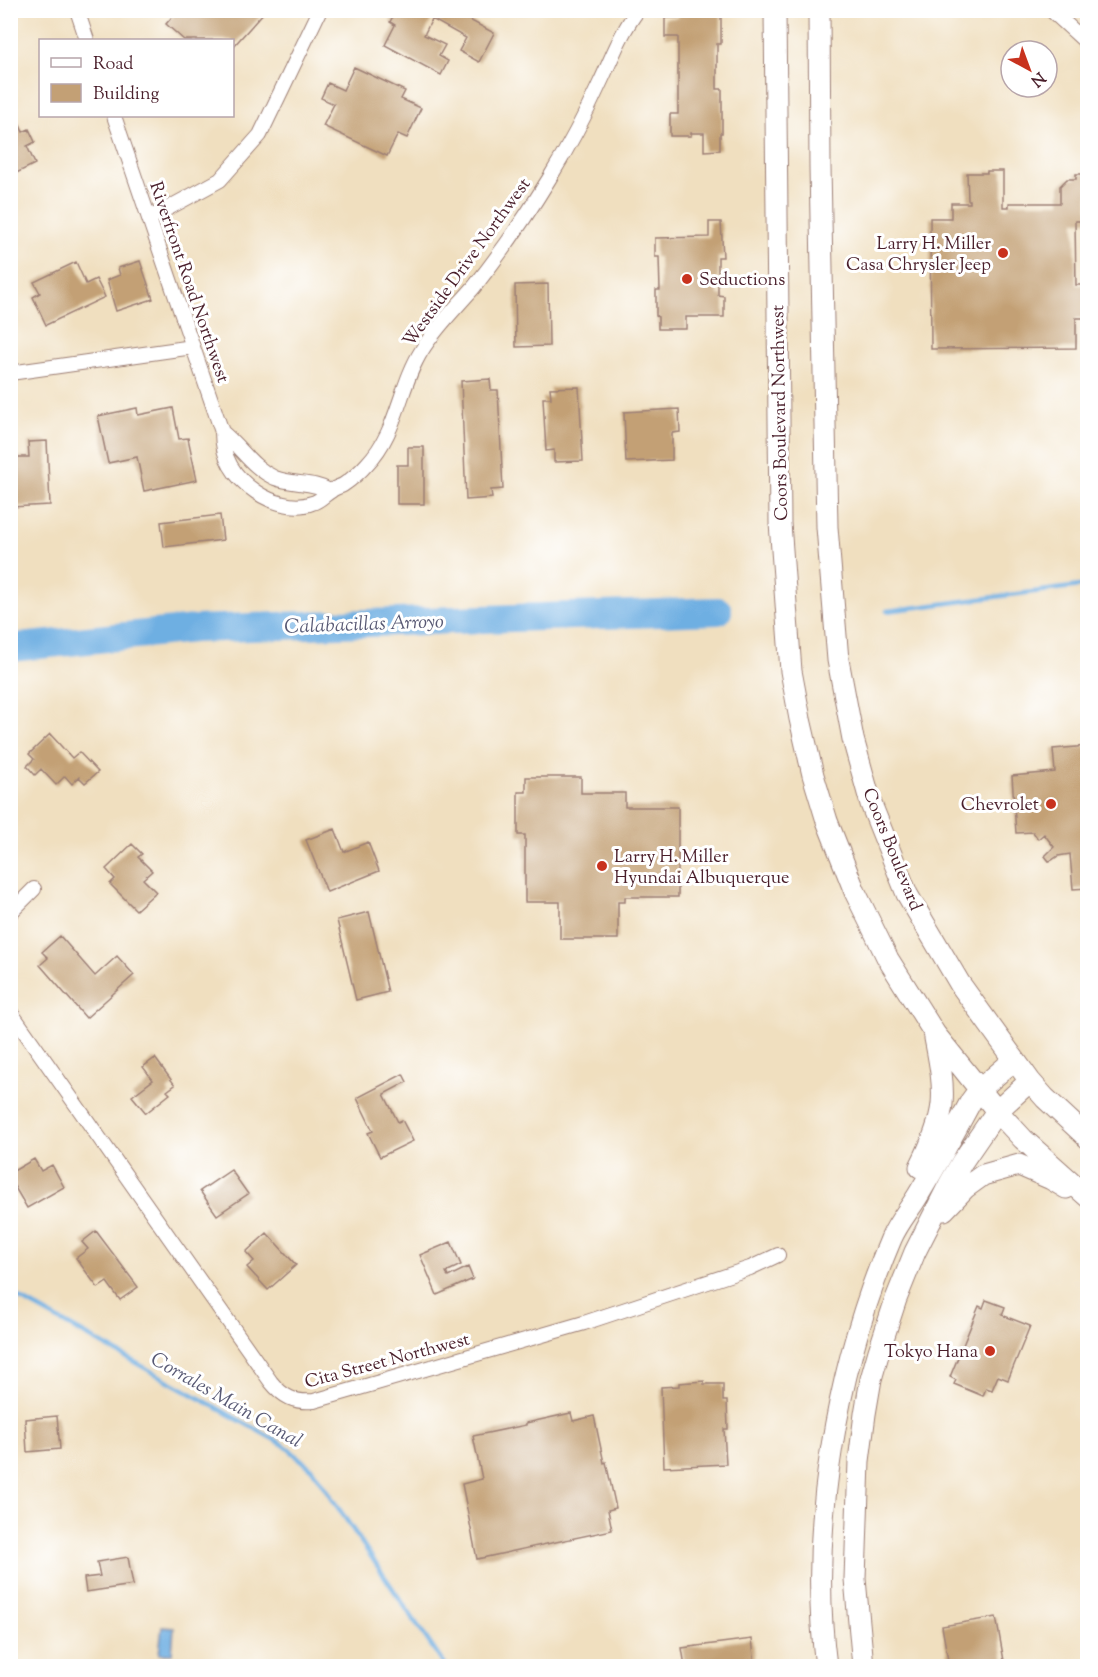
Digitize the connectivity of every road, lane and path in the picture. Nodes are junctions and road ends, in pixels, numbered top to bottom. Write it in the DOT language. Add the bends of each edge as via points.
graph roads {
  1 [pos="77,10"];
  2 [pos="320,10"];
  3 [pos="638,10"];
  4 [pos="775,10"];
  5 [pos="809,10"];
  6 [pos="819,10"];
  7 [pos="1051,10"];
  8 [pos="87,39"];
  9 [pos="1088,44"];
  10 [pos="114,117"];
  11 [pos="150,218"];
  12 [pos="824,329"];
  13 [pos="193,347"];
  14 [pos="10,373"];
  15 [pos="222,432"];
  16 [pos="227,460"];
  17 [pos="330,491"];
  18 [pos="34,889"];
  19 [pos="10,913"];
  20 [pos="10,1011"];
  21 [pos="935,1034"];
  22 [pos="1014,1060"];
  23 [pos="1030,1081"];
  24 [pos="979,1090"];
  25 [pos="997,1111"];
  26 [pos="1088,1138"];
  27 [pos="1088,1197"];
  28 [pos="1088,1202"];
  29 [pos="926,1227"];
  30 [pos="892,1236"];
  31 [pos="778,1255"];
  32 [pos="826,1666"];
  33 [pos="863,1666"];
  1 -- 8 [label="street"];
  2 -- 11 [label="street" via="260,135 220,180"];
  3 -- 17 [label="street, Westside Drive Northwest" via="537,198 483,275 421,351 377,452 344,484"];
  4 -- 21 [label="main road, Coors Boulevard Northwest" via="780,524 791,671 813,776 855,892 888,959"];
  5 -- 12 [label="main road" via="813,266"];
  6 -- 12 [label="main road"];
  7 -- 9 [label="street"];
  10 -- 11 [label="street, Riverfront Road Northwest"];
  11 -- 13 [label="street, Riverfront Road Northwest"];
  12 -- 22 [label="main road, Coors Boulevard" via="828,527 838,660 853,739 871,804 907,894 960,984"];
  13 -- 14 [label="street"];
  13 -- 15 [label="street, Riverfront Road Northwest"];
  15 -- 16 [label="street, Riverfront Road Northwest"];
  15 -- 17 [label="street" via="251,462 275,477"];
  16 -- 17 [label="street, Westside Drive Northwest" via="250,488 286,505 311,504"];
  18 -- 19 [label="street"];
  20 -- 31 [label="street, Cita Street Northwest" via="277,1389 293,1401 314,1401 551,1333 750,1268"];
  21 -- 24 [label="main road"];
  21 -- 30 [label="main road" via="942,1105 929,1148"];
  22 -- 23 [label="main road, Coors Boulevard"];
  22 -- 24 [label="main road"];
  23 -- 25 [label="main road"];
  23 -- 26 [label="main road, Coors Boulevard"];
  24 -- 25 [label="main road"];
  24 -- 30 [label="main road"];
  25 -- 27 [label="main road"];
  25 -- 29 [label="main road" via="962,1162"];
  28 -- 29 [label="main road" via="1019,1165 983,1175"];
  29 -- 33 [label="main road" via="887,1323 871,1379 861,1437 855,1579"];
  30 -- 32 [label="main road" via="854,1345 828,1475 821,1570"];
}
